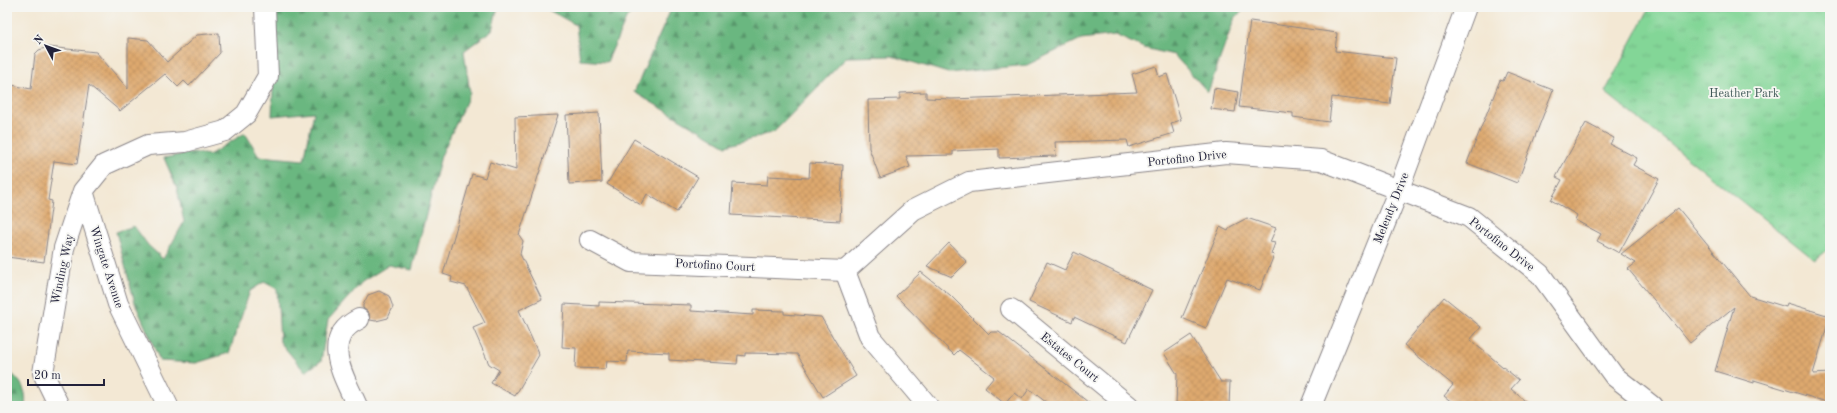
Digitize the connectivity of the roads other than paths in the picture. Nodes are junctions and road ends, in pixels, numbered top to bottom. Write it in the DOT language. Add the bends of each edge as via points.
graph roads {
  1 [pos="265,7"];
  2 [pos="1466,7"];
  3 [pos="1399,189"];
  4 [pos="83,191"];
  5 [pos="590,240"];
  6 [pos="845,271"];
  7 [pos="1011,309"];
  8 [pos="359,319"];
  9 [pos="59,406"];
  10 [pos="168,406"];
  11 [pos="357,406"];
  12 [pos="928,406"];
  13 [pos="1129,406"];
  14 [pos="1311,406"];
  15 [pos="1652,406"];
  1 -- 4 [label="street, Winding Way" via="268,76 246,114 225,131 185,142 148,145 104,165"];
  2 -- 3 [label="street, Melendy Drive"];
  3 -- 6 [label="street, Portofino Drive" via="1321,160 1226,153 969,182 913,210"];
  3 -- 14 [label="street, Melendy Drive"];
  3 -- 15 [label="street, Portofino Drive" via="1469,217 1540,274 1614,376"];
  4 -- 9 [label="street, Winding Way" via="64,248 43,373"];
  4 -- 10 [label="street, Wingate Avenue" via="118,304"];
  5 -- 6 [label="street, Portofino Court" via="631,262"];
  6 -- 12 [label="street" via="870,337"];
  7 -- 13 [label="street, Estates Court"];
  8 -- 11 [label="street" via="340,333 338,345 338,363"];
}
